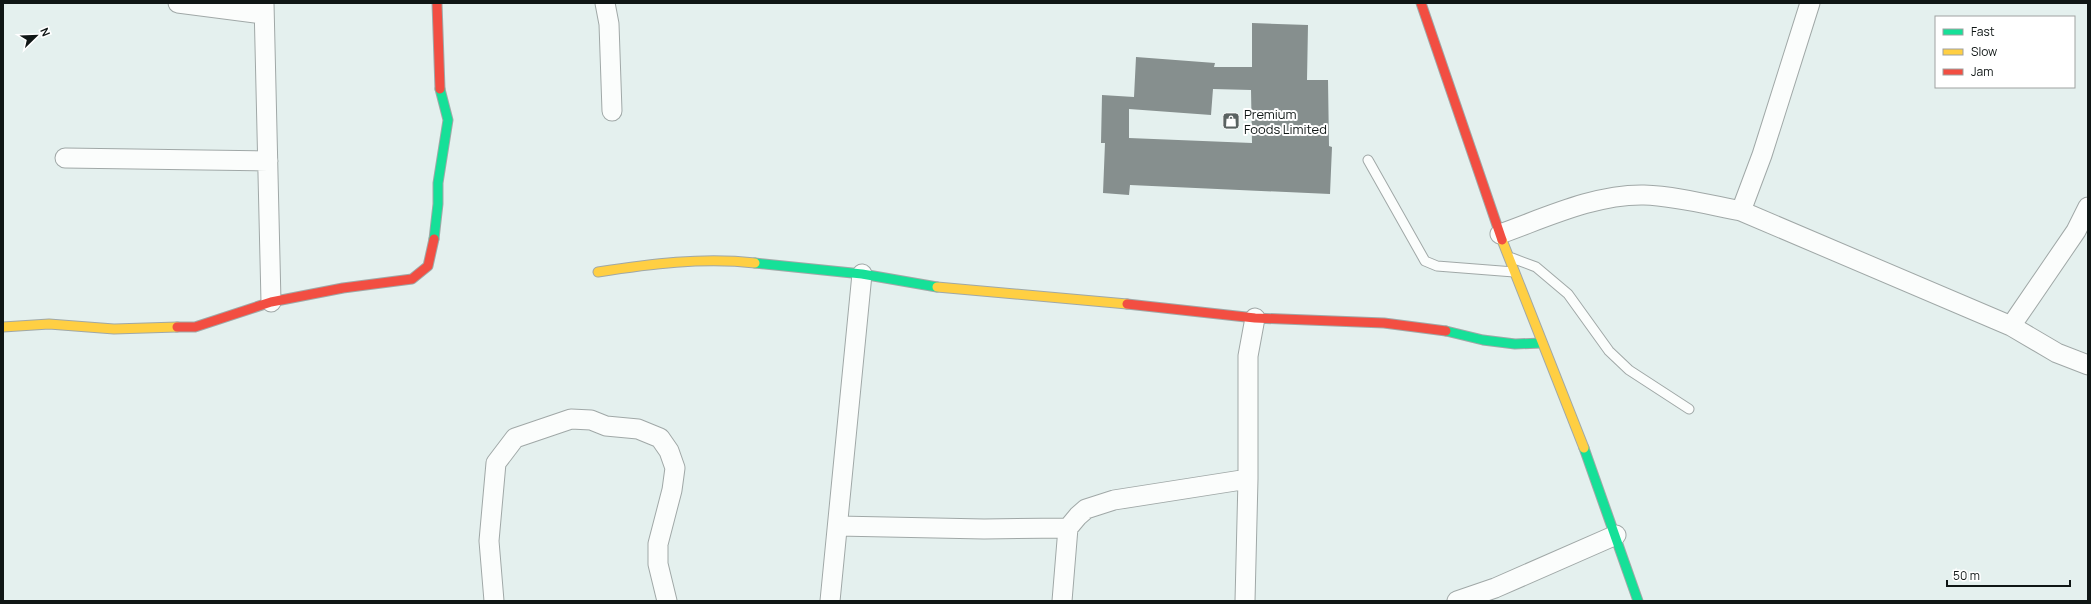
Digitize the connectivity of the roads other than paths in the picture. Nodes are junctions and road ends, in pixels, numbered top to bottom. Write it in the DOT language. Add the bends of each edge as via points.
graph roads {
  1 [pos="178,3"];
  2 [pos="437,3"];
  3 [pos="605,3"];
  4 [pos="1421,3"];
  5 [pos="1810,3"];
  6 [pos="264,8"];
  7 [pos="612,111"];
  8 [pos="65,158"];
  9 [pos="268,160"];
  10 [pos="1368,160"];
  11 [pos="2088,207"];
  12 [pos="1741,211"];
  13 [pos="1500,234"];
  14 [pos="1508,257"];
  15 [pos="598,272"];
  16 [pos="1514,272"];
  17 [pos="862,274"];
  18 [pos="271,302"];
  19 [pos="1255,318"];
  20 [pos="2011,326"];
  21 [pos="3,327"];
  22 [pos="1542,343"];
  23 [pos="2088,365"];
  24 [pos="1689,409"];
  25 [pos="1248,479"];
  26 [pos="838,526"];
  27 [pos="1068,528"];
  28 [pos="1616,535"];
  29 [pos="1495,595"];
  30 [pos="494,601"];
  31 [pos="667,601"];
  32 [pos="830,601"];
  33 [pos="1062,601"];
  34 [pos="1245,601"];
  35 [pos="1457,601"];
  36 [pos="1638,601"];
  1 -- 6 [label="street"];
  2 -- 18 [label="street" via="439,87 448,120 438,183 433,245 428,266 412,279 343,288"];
  3 -- 7 [label="street" via="609,24"];
  4 -- 13 [label="street"];
  5 -- 12 [label="street" via="1762,155"];
  6 -- 9 [label="street"];
  8 -- 9 [label="street"];
  9 -- 18 [label="street"];
  10 -- 16 [label="lane" via="1425,261 1437,266"];
  11 -- 20 [label="street" via="2076,230"];
  12 -- 13 [label="street" via="1644,195 1609,198 1572,208"];
  12 -- 20 [label="street"];
  13 -- 14 [label="street"];
  14 -- 16 [label="street"];
  14 -- 24 [label="lane" via="1536,267 1568,294 1609,351 1629,370"];
  15 -- 17 [label="street" via="652,264 740,261"];
  16 -- 22 [label="street"];
  17 -- 19 [label="street" via="946,288"];
  17 -- 26 [label="street"];
  18 -- 21 [label="street" via="195,327 114,329 49,324"];
  19 -- 22 [label="street" via="1384,323 1450,331 1483,340 1515,344"];
  19 -- 25 [label="street" via="1248,356"];
  20 -- 23 [label="street" via="2057,353"];
  22 -- 28 [label="street"];
  25 -- 27 [label="street" via="1114,500 1086,509"];
  25 -- 34 [label="street"];
  26 -- 27 [label="street"];
  26 -- 32 [label="street"];
  27 -- 33 [label="street"];
  28 -- 29 [label="street"];
  28 -- 36 [label="street"];
  29 -- 35 [label="street"];
  30 -- 31 [label="street" via="489,541 496,463 515,438 571,419 638,429 660,438 669,451 675,468 658,544 658,564"];
}
